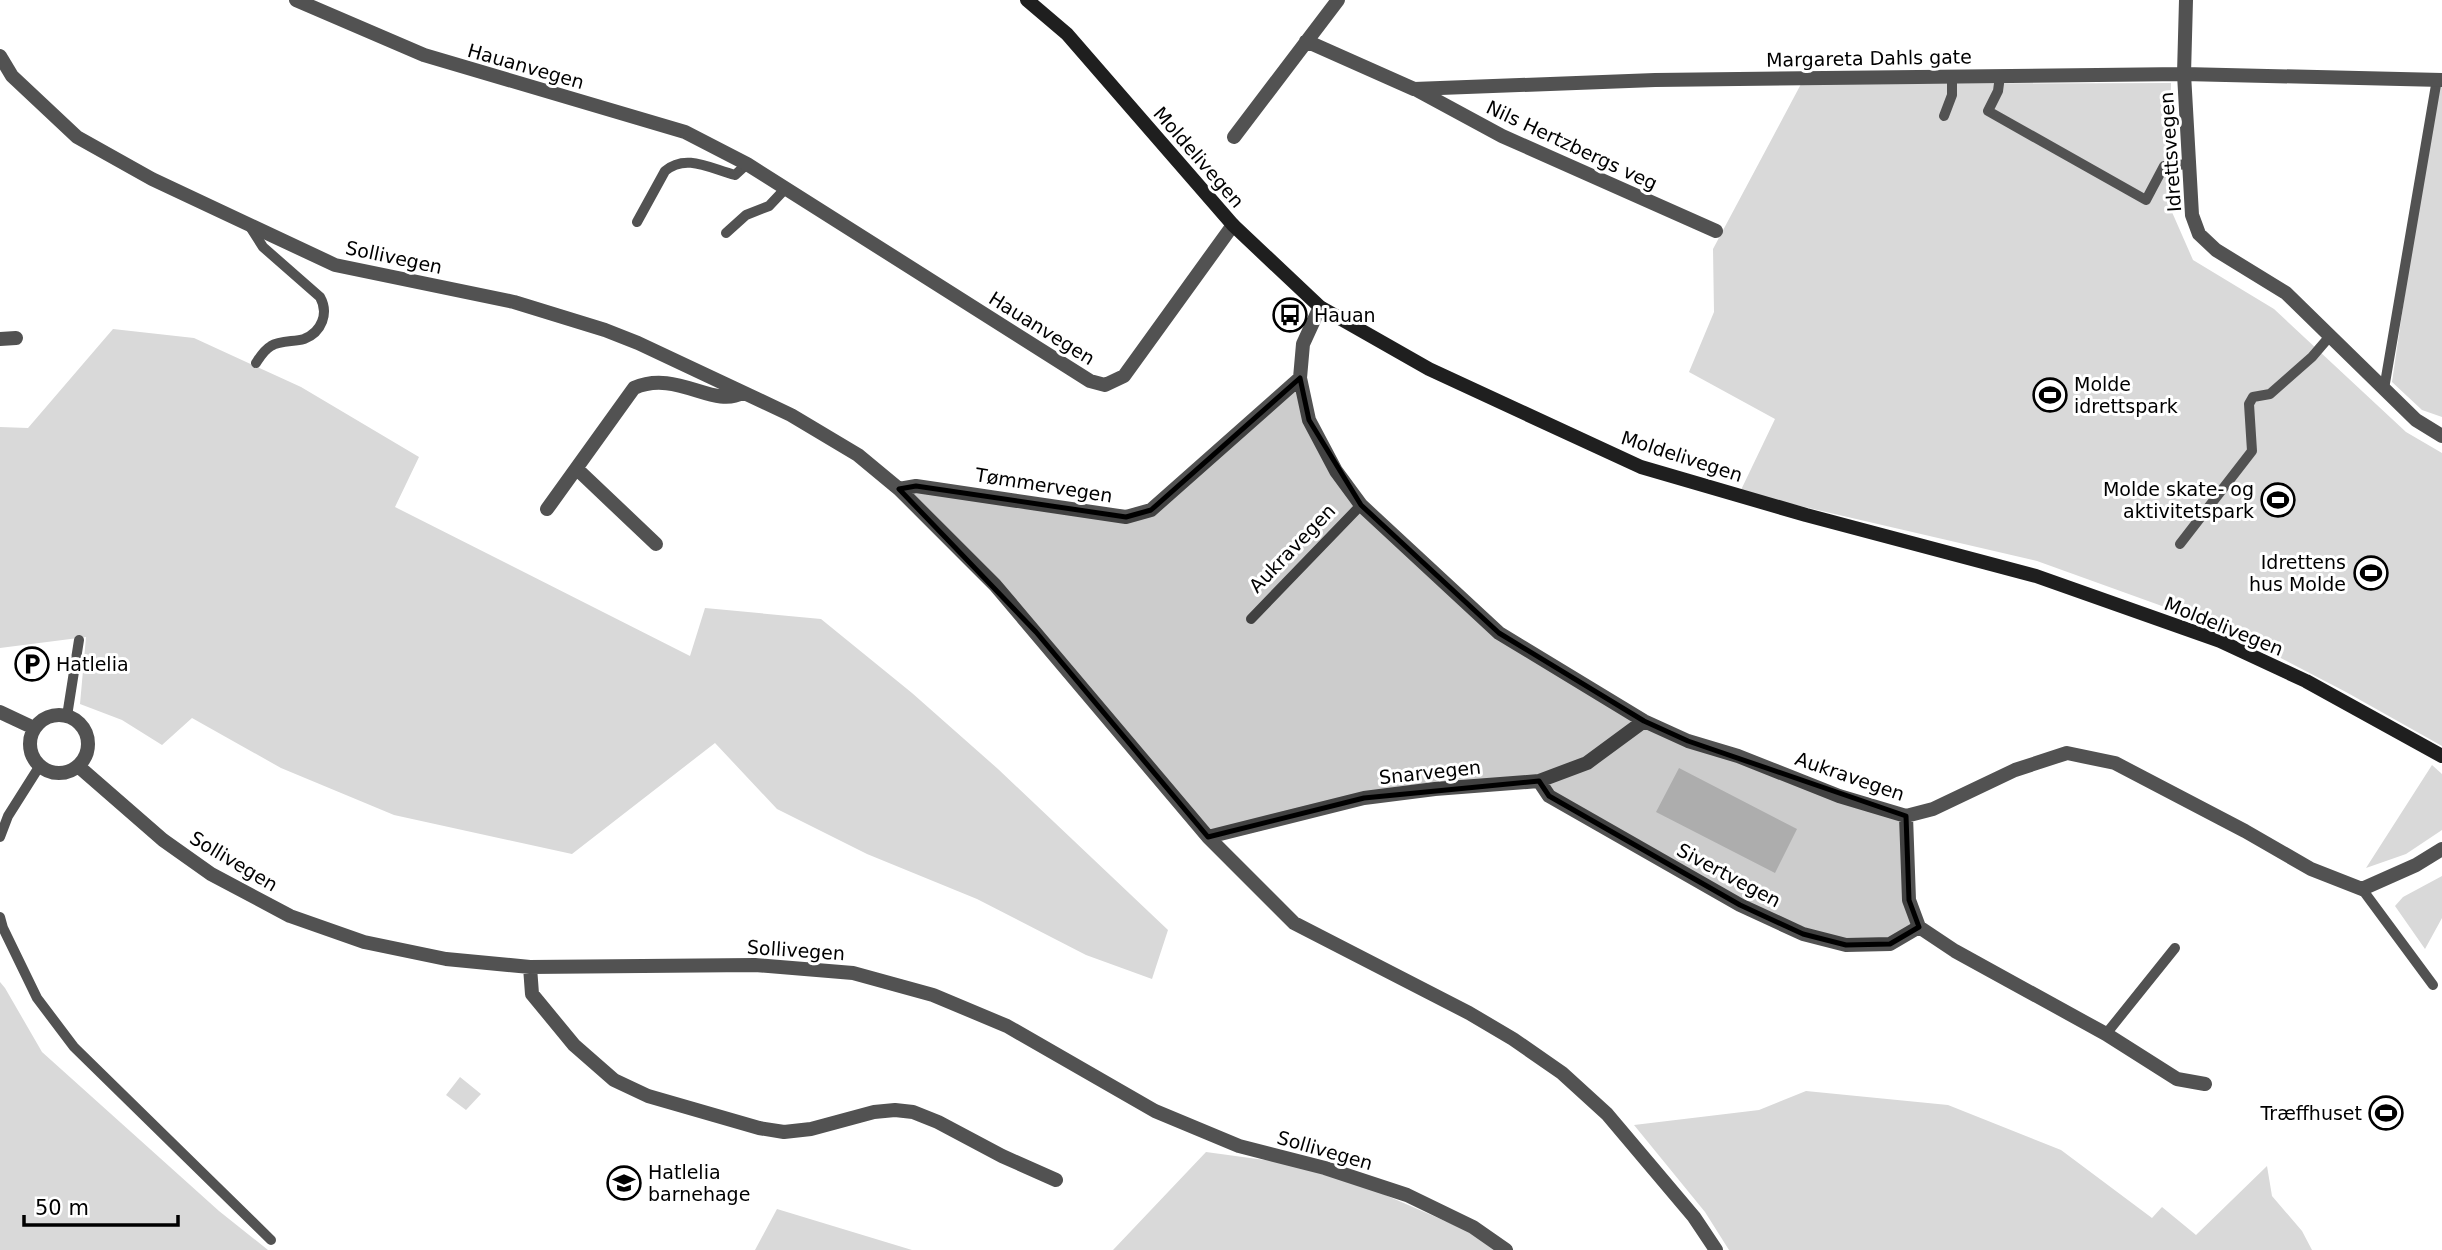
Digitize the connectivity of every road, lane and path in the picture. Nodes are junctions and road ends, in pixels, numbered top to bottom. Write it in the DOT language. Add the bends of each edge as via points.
graph roads {
  1 [pos="296,0"];
  2 [pos="1027,0"];
  3 [pos="1338,0"];
  4 [pos="2186,0"];
  5 [pos="1306,41"];
  6 [pos="0,56"];
  7 [pos="2184,74"];
  8 [pos="2000,76"];
  9 [pos="1952,77"];
  10 [pos="2440,79"];
  11 [pos="1414,89"];
  12 [pos="1944,116"];
  13 [pos="1234,137"];
  14 [pos="747,164"];
  15 [pos="2189,164"];
  16 [pos="786,188"];
  17 [pos="637,222"];
  18 [pos="249,224"];
  19 [pos="1233,225"];
  20 [pos="1716,231"];
  21 [pos="726,233"];
  22 [pos="1320,307"];
  23 [pos="2330,336"];
  24 [pos="16,338"];
  25 [pos="0,339"];
  26 [pos="256,363"];
  27 [pos="1300,378"];
  28 [pos="2384,388"];
  29 [pos="742,393"];
  30 [pos="2442,436"];
  31 [pos="576,469"];
  32 [pos="899,489"];
  33 [pos="1361,505"];
  34 [pos="547,509"];
  35 [pos="656,544"];
  36 [pos="2180,544"];
  37 [pos="1251,619"];
  38 [pos="79,640"];
  39 [pos="0,712"];
  40 [pos="67,716"];
  41 [pos="1644,721"];
  42 [pos="34,728"];
  43 [pos="2442,756"];
  44 [pos="78,766"];
  45 [pos="39,767"];
  46 [pos="1539,781"];
  47 [pos="1906,816"];
  48 [pos="0,837"];
  49 [pos="1208,837"];
  50 [pos="2442,849"];
  51 [pos="2362,889"];
  52 [pos="0,917"];
  53 [pos="1919,927"];
  54 [pos="2175,948"];
  55 [pos="530,967"];
  56 [pos="2433,985"];
  57 [pos="2106,1034"];
  58 [pos="2205,1084"];
  59 [pos="1056,1180"];
  60 [pos="271,1240"];
  61 [pos="1506,1250"];
  62 [pos="1716,1250"];
  1 -- 14 [label="street, Hauanvegen" via="424,55 685,132"];
  2 -- 19 [label="main road, Moldelivegen" via="1067,34"];
  3 -- 5 [label="street"];
  4 -- 7 [label="street, Idrettsvegen"];
  5 -- 11 [label="street, Margareta Dahls gate"];
  5 -- 13 [label="street"];
  6 -- 18 [label="street, Sollivegen" via="12,76 77,137 152,179"];
  7 -- 8 [label="street, Margareta Dahls gate"];
  7 -- 10 [label="street, Margareta Dahls gate"];
  7 -- 15 [label="street, Idrettsvegen"];
  8 -- 9 [label="street, Margareta Dahls gate"];
  8 -- 15 [label="lane" via="1988,111 2146,200 2164,166"];
  9 -- 11 [label="street, Margareta Dahls gate" via="1655,79"];
  9 -- 12 [label="lane" via="1952,95"];
  10 -- 28 [label="lane"];
  11 -- 20 [label="street, Nils Hertzbergs veg" via="1502,136"];
  14 -- 16 [label="street, Hauanvegen"];
  14 -- 17 [label="lane" via="735,175 692,162 672,165"];
  15 -- 23 [label="street, Idrettsvegen" via="2192,215 2199,234 2216,250 2286,293"];
  16 -- 19 [label="street, Hauanvegen" via="1090,381 1105,385 1124,376"];
  16 -- 21 [label="lane"];
  18 -- 26 [label="lane" via="263,247 320,297 324,308 324,318 314,333 274,344"];
  18 -- 29 [label="street, Sollivegen" via="335,265 514,302 605,330"];
  19 -- 22 [label="main road, Moldelivegen"];
  22 -- 27 [label="street, Aukravegen" via="1303,344"];
  22 -- 43 [label="main road, Moldelivegen" via="1429,369 1641,467 2036,576 2220,641 2325,691"];
  23 -- 28 [label="street, Idrettsvegen"];
  23 -- 36 [label="lane" via="2270,394 2253,397 2249,404 2252,451"];
  24 -- 25 [label="street"];
  27 -- 32 [label="street, Tømmervegen" via="1151,510 1126,517 916,486"];
  27 -- 33 [label="street, Aukravegen" via="1309,420 1336,471"];
  28 -- 30 [label="street, Idrettsvegen" via="2416,420"];
  29 -- 31 [label="street, Sollivegen" via="719,397 663,382 634,388"];
  29 -- 32 [label="street, Sollivegen" via="825,434"];
  31 -- 34 [label="street, Sollivegen"];
  31 -- 35 [label="street"];
  32 -- 49 [label="street, Sollivegen" via="995,585"];
  33 -- 37 [label="lane, Aukravegen"];
  33 -- 41 [label="street, Aukravegen" via="1499,633"];
  38 -- 40 [label="lane"];
  39 -- 42 [label="street"];
  40 -- 42 [label="street" via="48,717"];
  40 -- 44 [label="street" via="82,726 88,742"];
  41 -- 46 [label="street, Snarvegen" via="1587,763"];
  41 -- 47 [label="street, Aukravegen" via="1839,796"];
  42 -- 45 [label="street" via="29,744"];
  44 -- 45 [label="street" via="63,774"];
  44 -- 55 [label="street, Sollivegen" via="163,840 211,874 290,916 364,942 446,959"];
  45 -- 48 [label="lane"];
  46 -- 49 [label="street, Snarvegen" via="1364,798"];
  46 -- 53 [label="street, Sivertvegen" via="1549,796 1740,905 1803,934 1846,945 1890,944"];
  47 -- 51 [label="street, Aukravegen" via="2067,753 2115,763 2311,869"];
  47 -- 53 [label="street" via="1909,900"];
  49 -- 62 [label="street, Sollivegen" via="1294,923 1469,1013 1562,1073 1607,1114"];
  50 -- 51 [label="street"];
  51 -- 56 [label="lane"];
  52 -- 60 [label="lane" via="37,998 74,1046"];
  53 -- 57 [label="street"];
  54 -- 57 [label="lane"];
  55 -- 59 [label="street" via="532,994 574,1045 614,1080 648,1096 784,1132 874,1112 914,1112"];
  55 -- 61 [label="street, Sollivegen" via="755,965 853,973 933,995 1007,1026 1156,1111 1239,1146 1407,1195 1473,1227"];
  57 -- 58 [label="street" via="2177,1079"];
}
